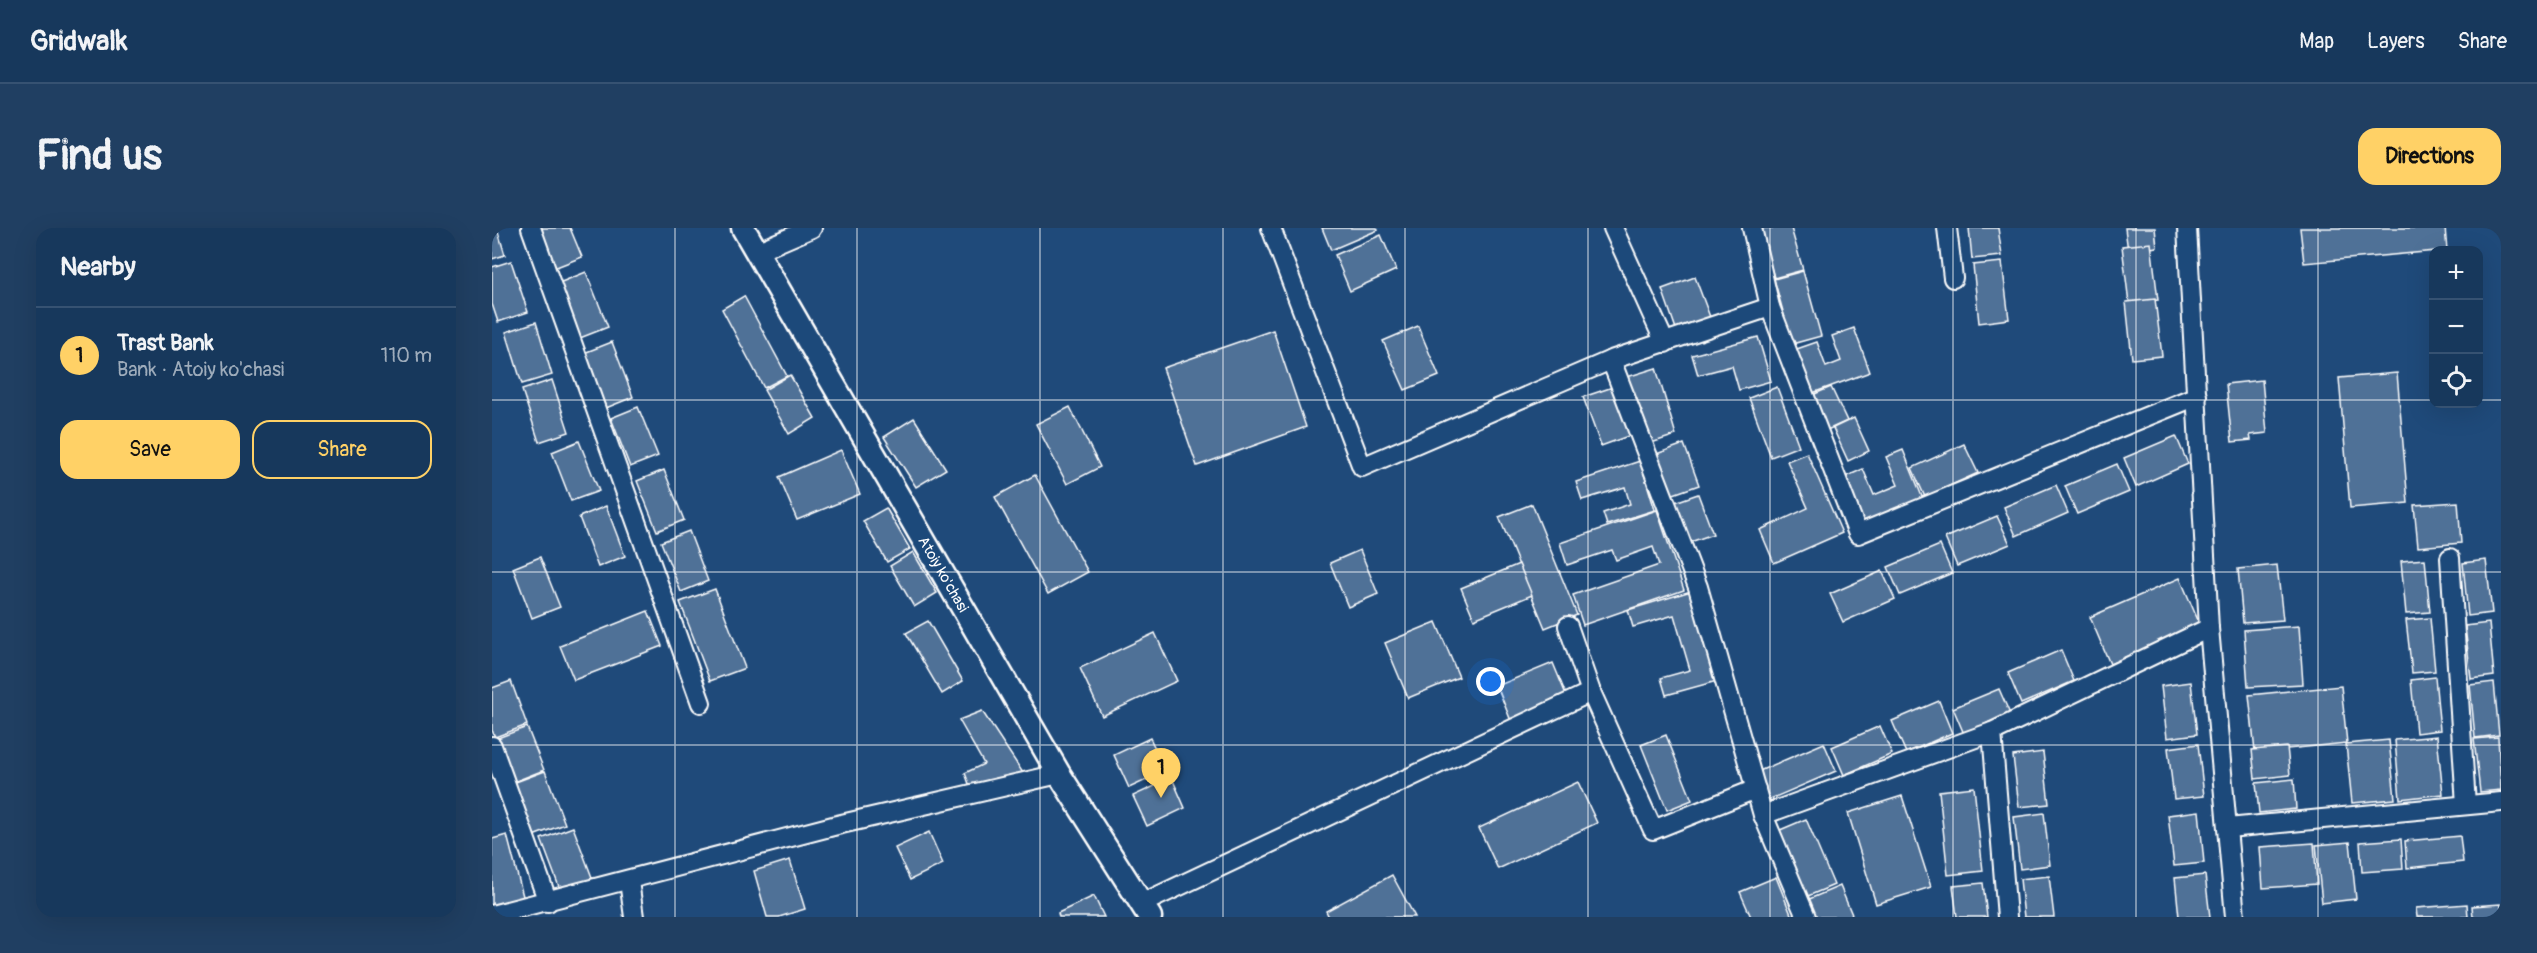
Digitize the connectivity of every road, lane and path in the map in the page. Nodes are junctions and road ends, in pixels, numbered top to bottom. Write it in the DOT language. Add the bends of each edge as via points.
graph roads {
  1 [pos="531,228"];
  2 [pos="744,228"];
  3 [pos="812,228"];
  4 [pos="1271,228"];
  5 [pos="1613,228"];
  6 [pos="1752,228"];
  7 [pos="1947,228"];
  8 [pos="2187,228"];
  9 [pos="756,252"];
  10 [pos="1953,278"];
  11 [pos="1770,307"];
  12 [pos="1665,343"];
  13 [pos="1611,360"];
  14 [pos="2196,396"];
  15 [pos="2450,558"];
  16 [pos="1568,626"];
  17 [pos="2209,628"];
  18 [pos="1591,692"];
  19 [pos="701,703"];
  20 [pos="1992,732"];
  21 [pos="492,746"];
  22 [pos="495,766"];
  23 [pos="1059,774"];
  24 [pos="1756,789"];
  25 [pos="2501,802"];
  26 [pos="2466,805"];
  27 [pos="1763,814"];
  28 [pos="2228,828"];
  29 [pos="629,881"];
  30 [pos="548,902"];
  31 [pos="1145,910"];
  32 [pos="492,915"];
  33 [pos="634,917"];
  34 [pos="1806,917"];
  35 [pos="2007,917"];
  36 [pos="2235,917"];
  1 -- 19 [label="street"];
  2 -- 9 [label="street, Atoiy ko'chasi"];
  3 -- 9 [label="street"];
  4 -- 13 [label="street" via="1362,467"];
  5 -- 12 [label="street"];
  6 -- 11 [label="street"];
  7 -- 10 [label="street"];
  8 -- 14 [label="street"];
  9 -- 23 [label="street, Atoiy ko'chasi"];
  11 -- 12 [label="street"];
  11 -- 14 [label="street" via="1858,534"];
  12 -- 13 [label="street"];
  13 -- 24 [label="street" via="1698,587"];
  14 -- 17 [label="street"];
  15 -- 26 [label="street"];
  16 -- 18 [label="street"];
  17 -- 20 [label="street"];
  17 -- 28 [label="street"];
  18 -- 24 [label="street" via="1653,830"];
  18 -- 31 [label="street"];
  20 -- 27 [label="street"];
  20 -- 35 [label="street"];
  21 -- 22 [label="street"];
  22 -- 30 [label="street"];
  23 -- 29 [label="street" via="837,825"];
  23 -- 31 [label="street, Atoiy ko'chasi"];
  24 -- 27 [label="street"];
  25 -- 26 [label="street"];
  26 -- 28 [label="street"];
  27 -- 34 [label="street"];
  28 -- 36 [label="street"];
  29 -- 30 [label="street"];
  29 -- 33 [label="street"];
  30 -- 32 [label="street"];
}
